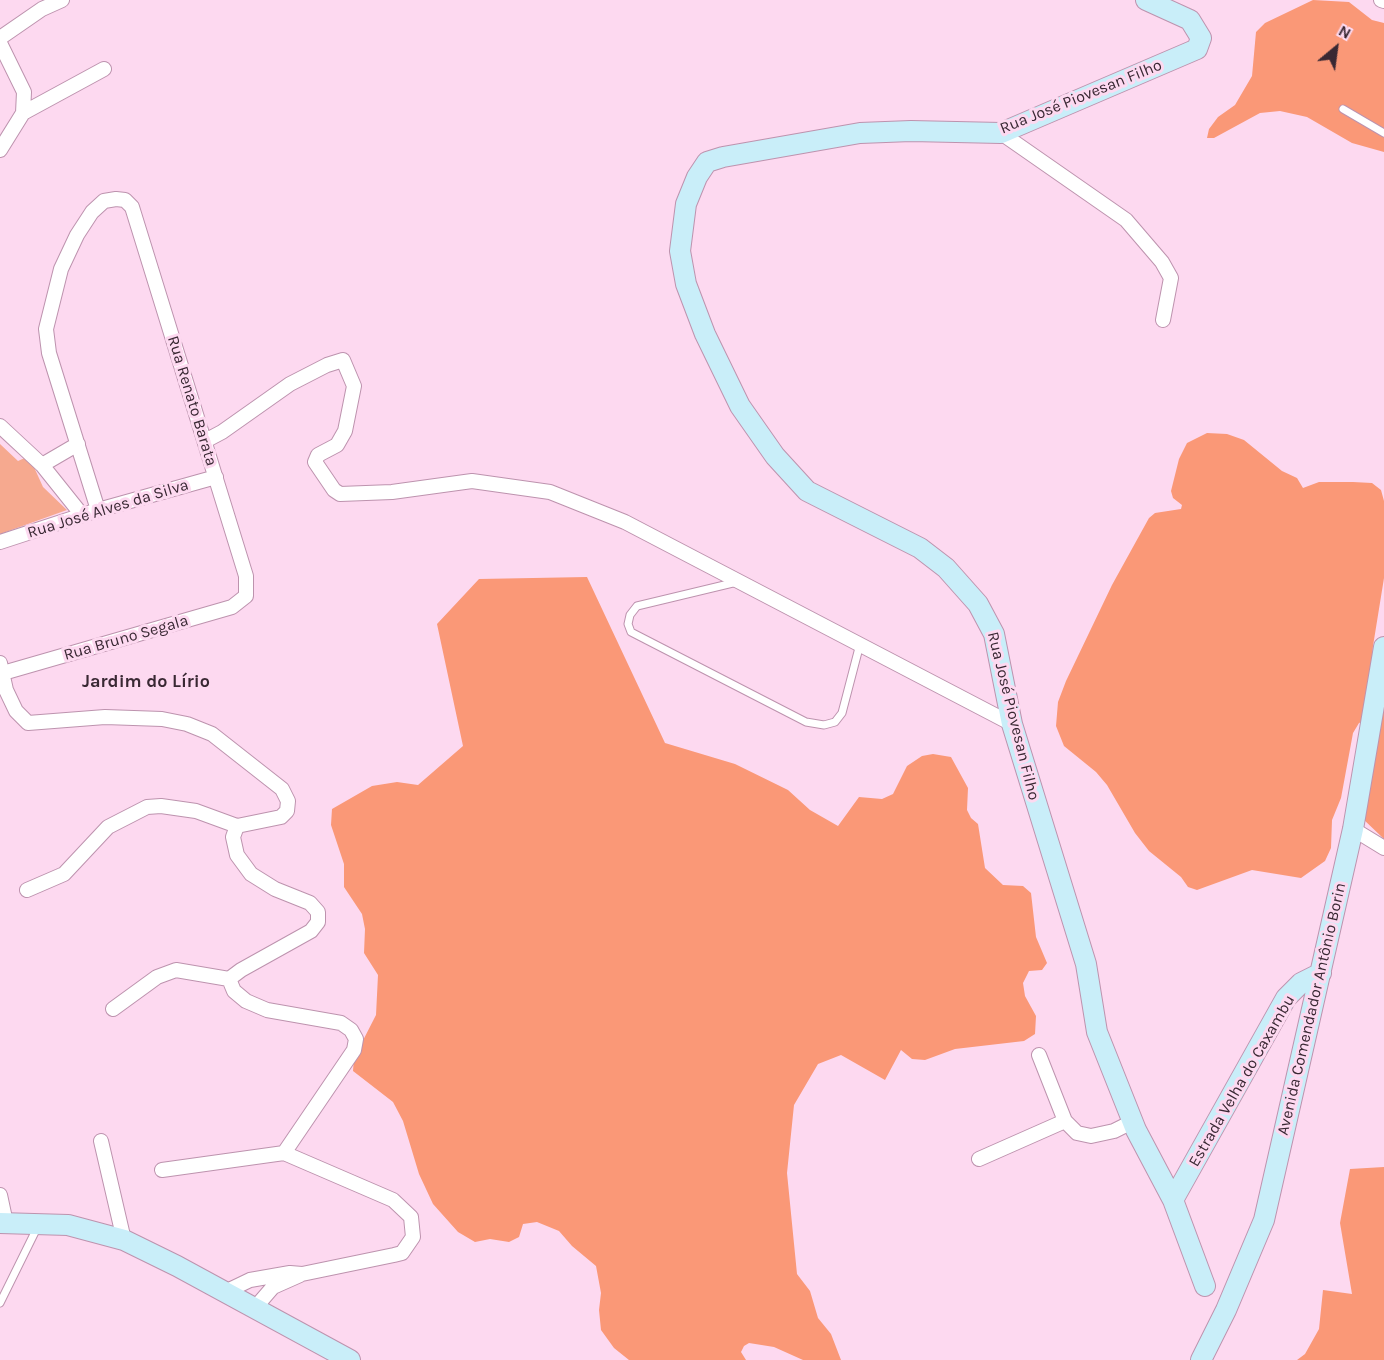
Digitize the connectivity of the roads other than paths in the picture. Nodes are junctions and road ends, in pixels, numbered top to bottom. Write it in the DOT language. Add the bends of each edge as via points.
graph roads {
  1 [pos="62,0"];
  2 [pos="1146,0"];
  3 [pos="40,4"];
  4 [pos="0,38"];
  5 [pos="0,43"];
  6 [pos="104,69"];
  7 [pos="1343,109"];
  8 [pos="23,113"];
  9 [pos="1000,133"];
  10 [pos="1384,133"];
  11 [pos="0,150"];
  12 [pos="1162,320"];
  13 [pos="0,426"];
  14 [pos="205,441"];
  15 [pos="78,444"];
  16 [pos="42,465"];
  17 [pos="216,477"];
  18 [pos="98,510"];
  19 [pos="82,514"];
  20 [pos="0,542"];
  21 [pos="740,581"];
  22 [pos="246,596"];
  23 [pos="860,644"];
  24 [pos="1384,647"];
  25 [pos="1,668"];
  26 [pos="3,691"];
  27 [pos="1012,724"];
  28 [pos="237,826"];
  29 [pos="1353,829"];
  30 [pos="1384,848"];
  31 [pos="27,890"];
  32 [pos="1322,973"];
  33 [pos="229,979"];
  34 [pos="113,1009"];
  35 [pos="1039,1055"];
  36 [pos="1065,1121"];
  37 [pos="1132,1122"];
  38 [pos="101,1141"];
  39 [pos="284,1152"];
  40 [pos="979,1159"];
  41 [pos="162,1170"];
  42 [pos="0,1195"];
  43 [pos="1173,1200"];
  44 [pos="3,1223"];
  45 [pos="40,1223"];
  46 [pos="124,1240"];
  47 [pos="302,1274"];
  48 [pos="1205,1286"];
  49 [pos="225,1292"];
  50 [pos="0,1303"];
  51 [pos="254,1309"];
  52 [pos="350,1360"];
  53 [pos="1201,1360"];
  1 -- 3 [label="street"];
  2 -- 9 [label="street, Rua José Piovesan Filho" via="1190,20 1202,38 1197,49"];
  3 -- 4 [label="street"];
  5 -- 8 [label="street" via="24,92"];
  6 -- 8 [label="street"];
  7 -- 10 [label="lane"];
  8 -- 11 [label="street"];
  9 -- 12 [label="street" via="1126,220 1171,278"];
  9 -- 27 [label="street, Rua José Piovesan Filho" via="860,133 707,162 686,204 680,250 686,284 705,334 740,406 775,456 807,491 920,548 946,568 978,604 994,634"];
  13 -- 16 [label="street"];
  14 -- 15 [label="street, Rua Renato Barata" via="132,207 125,200 116,199 104,201 92,212 61,269 46,329 49,353"];
  14 -- 17 [label="street, Rua Renato Barata"];
  14 -- 21 [label="street" via="290,384 343,360 354,386 345,431 337,445 318,455 315,462 340,494 392,492 472,480 550,492 625,522"];
  15 -- 16 [label="street"];
  15 -- 18 [label="street"];
  16 -- 19 [label="street"];
  17 -- 18 [label="street, Rua José Alves da Silva"];
  17 -- 22 [label="street, Rua Renato Barata" via="246,576"];
  18 -- 19 [label="street, Rua José Alves da Silva"];
  19 -- 20 [label="street, Rua José Alves da Silva"];
  21 -- 23 [label="street"];
  21 -- 23 [label="lane" via="637,606 630,615 631,632 806,722 824,725 834,722 842,713"];
  22 -- 25 [label="street, Rua Bruno Segala" via="232,607"];
  23 -- 27 [label="street"];
  24 -- 29 [label="street, Avenida Comendador Antônio Borin"];
  25 -- 26 [label="street"];
  26 -- 28 [label="street" via="28,723 105,717 162,719 213,734 282,789 288,801 287,811 281,817"];
  27 -- 37 [label="street, Rua José Piovesan Filho" via="1086,964 1097,1032"];
  28 -- 31 [label="street" via="196,811 147,807 108,827 64,874"];
  28 -- 33 [label="street" via="233,837 237,855 251,874 275,889 301,898 318,912 318,922 311,931"];
  29 -- 30 [label="street"];
  29 -- 32 [label="street, Avenida Comendador Antônio Borin"];
  32 -- 43 [label="street, Estrada Velha do Caxambu" via="1301,983 1286,998"];
  32 -- 53 [label="street, Avenida Comendador Antônio Borin" via="1264,1220"];
  33 -- 34 [label="street" via="176,970 157,976"];
  33 -- 39 [label="street" via="234,991 246,1001 267,1010 341,1023 356,1039 354,1050"];
  35 -- 36 [label="street"];
  36 -- 37 [label="street" via="1077,1133 1091,1136"];
  36 -- 40 [label="street"];
  37 -- 43 [label="street, Rua José Piovesan Filho"];
  38 -- 46 [label="street"];
  39 -- 41 [label="street"];
  39 -- 47 [label="street" via="393,1200 411,1217 413,1238 402,1253"];
  42 -- 44 [label="street"];
  43 -- 48 [label="street, Rua José Piovesan Filho"];
  44 -- 45 [label="street"];
  45 -- 46 [label="street" via="68,1225"];
  45 -- 50 [label="lane"];
  46 -- 49 [label="street"];
  47 -- 49 [label="street" via="250,1280"];
  47 -- 51 [label="street" via="273,1287"];
  49 -- 51 [label="street"];
  51 -- 52 [label="street"];
}
